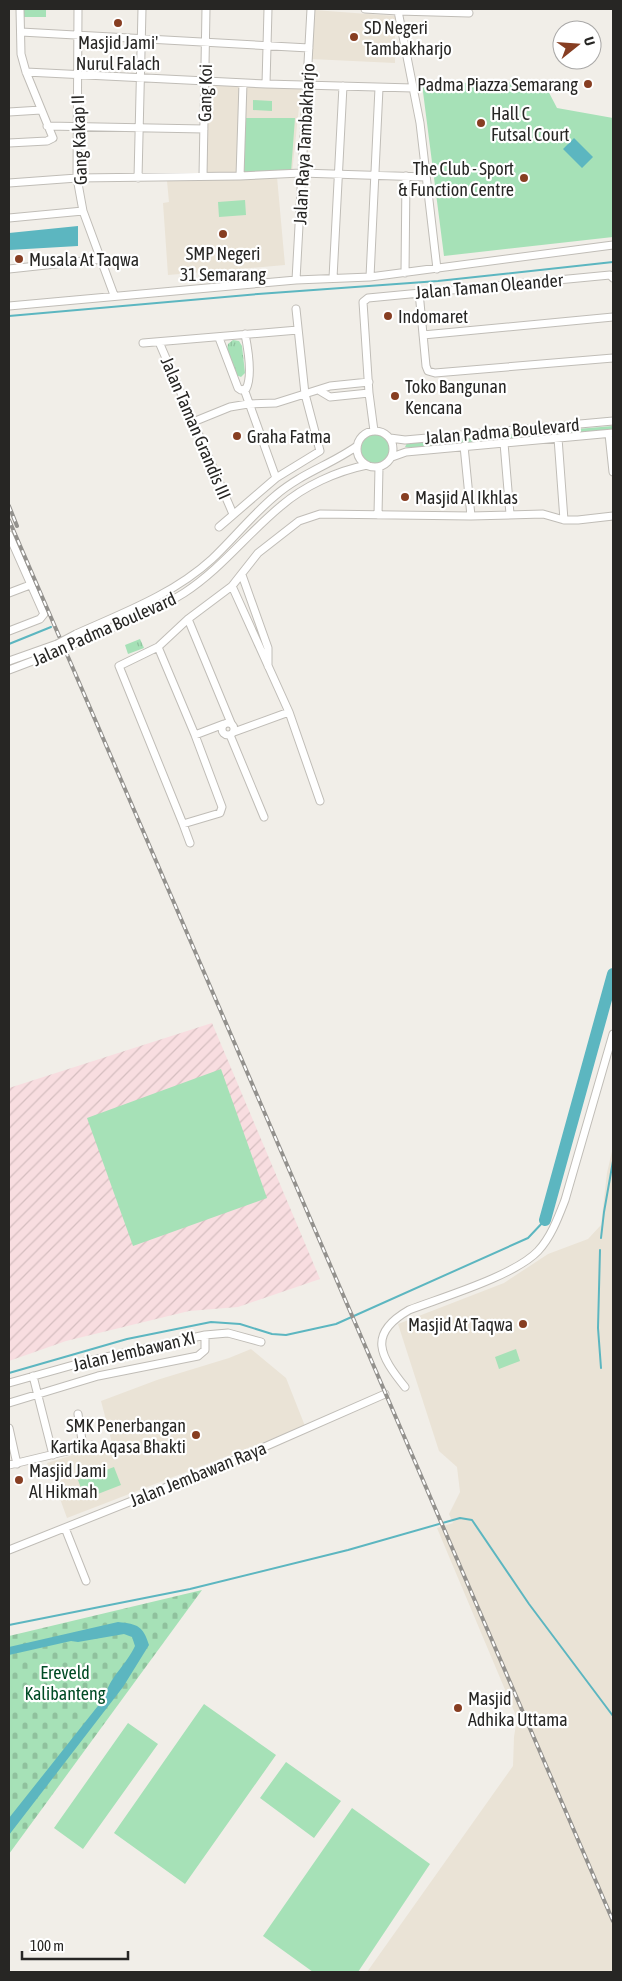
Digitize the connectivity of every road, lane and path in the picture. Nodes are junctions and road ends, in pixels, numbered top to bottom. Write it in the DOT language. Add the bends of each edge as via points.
graph roads {
  1 [pos="20,9"];
  2 [pos="78,9"];
  3 [pos="142,9"];
  4 [pos="206,9"];
  5 [pos="268,9"];
  6 [pos="312,9"];
  7 [pos="365,9"];
  8 [pos="398,11"];
  9 [pos="470,13"];
  10 [pos="21,32"];
  11 [pos="78,35"];
  12 [pos="141,40"];
  13 [pos="205,42"];
  14 [pos="267,46"];
  15 [pos="309,48"];
  16 [pos="26,72"];
  17 [pos="77,76"];
  18 [pos="142,78"];
  19 [pos="205,81"];
  20 [pos="243,83"];
  21 [pos="266,84"];
  22 [pos="307,85"];
  23 [pos="343,86"];
  24 [pos="379,88"];
  25 [pos="413,88"];
  26 [pos="41,110"];
  27 [pos="9,112"];
  28 [pos="47,126"];
  29 [pos="78,127"];
  30 [pos="140,129"];
  31 [pos="204,129"];
  32 [pos="9,143"];
  33 [pos="301,173"];
  34 [pos="337,174"];
  35 [pos="375,175"];
  36 [pos="203,176"];
  37 [pos="240,176"];
  38 [pos="406,176"];
  39 [pos="426,177"];
  40 [pos="77,178"];
  41 [pos="138,178"];
  42 [pos="9,183"];
  43 [pos="83,211"];
  44 [pos="9,218"];
  45 [pos="613,245"];
  46 [pos="102,259"];
  47 [pos="9,269"];
  48 [pos="437,269"];
  49 [pos="405,273"];
  50 [pos="612,276"];
  51 [pos="370,277"];
  52 [pos="333,278"];
  53 [pos="296,280"];
  54 [pos="419,292"];
  55 [pos="114,295"];
  56 [pos="9,306"];
  57 [pos="296,309"];
  58 [pos="613,317"];
  59 [pos="298,330"];
  60 [pos="245,334"];
  61 [pos="423,335"];
  62 [pos="219,338"];
  63 [pos="159,342"];
  64 [pos="144,343"];
  65 [pos="613,358"];
  66 [pos="368,382"];
  67 [pos="342,385"];
  68 [pos="244,390"];
  69 [pos="320,391"];
  70 [pos="369,393"];
  71 [pos="305,394"];
  72 [pos="343,395"];
  73 [pos="248,404"];
  74 [pos="613,421"];
  75 [pos="192,422"];
  76 [pos="374,431"];
  77 [pos="611,433"];
  78 [pos="390,438"];
  79 [pos="558,438"];
  80 [pos="504,443"];
  81 [pos="357,446"];
  82 [pos="464,446"];
  83 [pos="392,457"];
  84 [pos="367,466"];
  85 [pos="379,467"];
  86 [pos="613,472"];
  87 [pos="276,478"];
  88 [pos="233,514"];
  89 [pos="510,514"];
  90 [pos="378,515"];
  91 [pos="471,516"];
  92 [pos="613,516"];
  93 [pos="564,520"];
  94 [pos="219,527"];
  95 [pos="9,535"];
  96 [pos="242,575"];
  97 [pos="30,585"];
  98 [pos="232,586"];
  99 [pos="9,593"];
  100 [pos="188,619"];
  101 [pos="9,631"];
  102 [pos="78,638"];
  103 [pos="158,647"];
  104 [pos="58,648"];
  105 [pos="9,661"];
  106 [pos="268,666"];
  107 [pos="9,670"];
  108 [pos="289,712"];
  109 [pos="227,724"];
  110 [pos="232,733"];
  111 [pos="195,735"];
  112 [pos="320,801"];
  113 [pos="264,818"];
  114 [pos="183,824"];
  115 [pos="190,843"];
  116 [pos="613,1034"];
  117 [pos="205,1335"];
  118 [pos="261,1342"];
  119 [pos="33,1376"];
  120 [pos="9,1383"];
  121 [pos="405,1387"];
  122 [pos="38,1393"];
  123 [pos="385,1394"];
  124 [pos="9,1403"];
  125 [pos="78,1414"];
  126 [pos="9,1428"];
  127 [pos="92,1445"];
  128 [pos="83,1447"];
  129 [pos="53,1455"];
  130 [pos="17,1464"];
  131 [pos="9,1465"];
  132 [pos="65,1528"];
  133 [pos="9,1541"];
  134 [pos="10,1550"];
  135 [pos="86,1581"];
  1 -- 10 [label="street"];
  2 -- 11 [label="street, Gang Kakap II"];
  3 -- 12 [label="street"];
  4 -- 13 [label="street, Gang Koi"];
  5 -- 14 [label="street"];
  6 -- 15 [label="street, Jalan Raya Tambakharjo"];
  7 -- 8 [label="street"];
  8 -- 9 [label="street"];
  8 -- 25 [label="street"];
  10 -- 11 [label="street"];
  10 -- 16 [label="street" via="21,54"];
  11 -- 12 [label="street"];
  11 -- 17 [label="street, Gang Kakap II"];
  12 -- 13 [label="street"];
  12 -- 18 [label="street"];
  13 -- 14 [label="street"];
  13 -- 19 [label="street, Gang Koi"];
  14 -- 15 [label="street"];
  14 -- 21 [label="street"];
  15 -- 22 [label="street, Jalan Raya Tambakharjo"];
  16 -- 17 [label="street"];
  16 -- 26 [label="street"];
  17 -- 18 [label="street"];
  17 -- 29 [label="street, Gang Kakap II"];
  18 -- 19 [label="street"];
  18 -- 30 [label="street"];
  19 -- 20 [label="street"];
  19 -- 31 [label="street, Gang Koi"];
  20 -- 21 [label="street"];
  20 -- 37 [label="street"];
  21 -- 22 [label="street"];
  22 -- 23 [label="street"];
  22 -- 33 [label="street, Jalan Raya Tambakharjo"];
  23 -- 24 [label="street"];
  23 -- 34 [label="street"];
  24 -- 25 [label="street"];
  24 -- 35 [label="street"];
  25 -- 39 [label="street"];
  26 -- 27 [label="street"];
  26 -- 28 [label="street"];
  28 -- 29 [label="street"];
  28 -- 32 [label="street" via="53,138"];
  29 -- 30 [label="street"];
  29 -- 40 [label="street, Gang Kakap II"];
  30 -- 31 [label="street"];
  30 -- 41 [label="street"];
  31 -- 36 [label="street, Gang Koi"];
  33 -- 34 [label="street"];
  33 -- 37 [label="street"];
  33 -- 53 [label="street, Jalan Raya Tambakharjo"];
  34 -- 35 [label="street"];
  34 -- 52 [label="street"];
  35 -- 38 [label="street"];
  35 -- 51 [label="street"];
  36 -- 37 [label="street"];
  36 -- 41 [label="street"];
  38 -- 39 [label="street"];
  38 -- 49 [label="street"];
  39 -- 48 [label="street"];
  40 -- 41 [label="street"];
  40 -- 42 [label="street"];
  40 -- 43 [label="street, Gang Kakap II"];
  43 -- 44 [label="street"];
  43 -- 46 [label="street, Gang Kakap II"];
  45 -- 48 [label="street"];
  46 -- 47 [label="street"];
  46 -- 55 [label="street, Gang Kakap II"];
  48 -- 49 [label="street"];
  49 -- 51 [label="street"];
  50 -- 54 [label="street, Jalan Taman Oleander"];
  51 -- 52 [label="street"];
  52 -- 53 [label="street"];
  53 -- 55 [label="street"];
  54 -- 61 [label="street"];
  54 -- 66 [label="street, Jalan Taman Oleander" via="368,298 363,302"];
  55 -- 56 [label="street"];
  57 -- 59 [label="street"];
  58 -- 61 [label="street"];
  59 -- 60 [label="street"];
  59 -- 71 [label="street"];
  60 -- 62 [label="street"];
  60 -- 68 [label="street" via="249,360 248,384"];
  61 -- 65 [label="street" via="426,366 435,374"];
  62 -- 63 [label="street"];
  62 -- 68 [label="street" via="238,388"];
  63 -- 64 [label="street"];
  63 -- 75 [label="street, Jalan Taman Grandis III"];
  66 -- 67 [label="street"];
  66 -- 70 [label="street"];
  67 -- 69 [label="street"];
  67 -- 72 [label="street"];
  68 -- 73 [label="street"];
  69 -- 71 [label="street"];
  69 -- 72 [label="street" via="330,397"];
  70 -- 72 [label="street"];
  70 -- 76 [label="street"];
  71 -- 73 [label="street" via="276,403"];
  71 -- 87 [label="street" via="321,448"];
  73 -- 75 [label="street" via="230,407"];
  73 -- 87 [label="street"];
  74 -- 78 [label="street, Jalan Padma Boulevard" via="405,440"];
  75 -- 88 [label="street, Jalan Taman Grandis III"];
  76 -- 78 [label="street"];
  76 -- 81 [label="street" via="363,435"];
  77 -- 79 [label="street, Jalan Padma Boulevard"];
  77 -- 86 [label="street"];
  78 -- 83 [label="street"];
  79 -- 80 [label="street, Jalan Padma Boulevard"];
  79 -- 93 [label="street"];
  80 -- 82 [label="street, Jalan Padma Boulevard"];
  80 -- 89 [label="street"];
  81 -- 84 [label="street" via="359,457"];
  81 -- 102 [label="street, Jalan Padma Boulevard" via="278,493 212,559 182,582"];
  82 -- 83 [label="street, Jalan Padma Boulevard" via="406,452"];
  82 -- 91 [label="street"];
  83 -- 85 [label="street"];
  84 -- 85 [label="street"];
  84 -- 102 [label="street, Jalan Padma Boulevard" via="350,469 296,495 217,568 184,593 157,608"];
  85 -- 90 [label="street"];
  87 -- 88 [label="street"];
  88 -- 94 [label="street"];
  89 -- 91 [label="street"];
  89 -- 93 [label="street" via="543,514"];
  90 -- 91 [label="street"];
  90 -- 96 [label="street" via="310,516 258,554"];
  92 -- 93 [label="street"];
  95 -- 97 [label="street"];
  96 -- 98 [label="street"];
  96 -- 106 [label="street" via="268,648"];
  97 -- 99 [label="street"];
  97 -- 101 [label="street" via="43,617"];
  98 -- 100 [label="street"];
  98 -- 106 [label="street"];
  100 -- 103 [label="street"];
  100 -- 109 [label="street"];
  102 -- 104 [label="street, Jalan Padma Boulevard, bridge"];
  103 -- 111 [label="street"];
  103 -- 114 [label="street" via="120,664 119,668"];
  104 -- 105 [label="street, Jalan Padma Boulevard"];
  104 -- 107 [label="street, Jalan Padma Boulevard"];
  106 -- 108 [label="street"];
  108 -- 110 [label="street"];
  108 -- 112 [label="street"];
  109 -- 110 [label="street" via="234,727"];
  109 -- 110 [label="street" via="222,728 223,733"];
  109 -- 111 [label="street"];
  110 -- 113 [label="street"];
  111 -- 114 [label="street" via="222,810"];
  114 -- 115 [label="street"];
  116 -- 121 [label="street" via="556,1224 529,1258 494,1277 408,1310 388,1326 383,1334 382,1352"];
  117 -- 118 [label="street, Jalan Jembawan XI" via="228,1333"];
  117 -- 119 [label="street, Jalan Jembawan XI"];
  117 -- 122 [label="street" via="205,1350 198,1356 98,1376"];
  119 -- 120 [label="street, Jalan Jembawan XI"];
  119 -- 122 [label="street"];
  122 -- 124 [label="street"];
  122 -- 129 [label="street"];
  123 -- 132 [label="street, Jalan Jembawan Raya" via="264,1448"];
  125 -- 128 [label="street"];
  126 -- 130 [label="street"];
  127 -- 128 [label="street"];
  128 -- 129 [label="street"];
  129 -- 130 [label="street"];
  130 -- 131 [label="street"];
  132 -- 134 [label="street, Jalan Jembawan Raya"];
  132 -- 135 [label="street"];
  133 -- 134 [label="street"];
}
